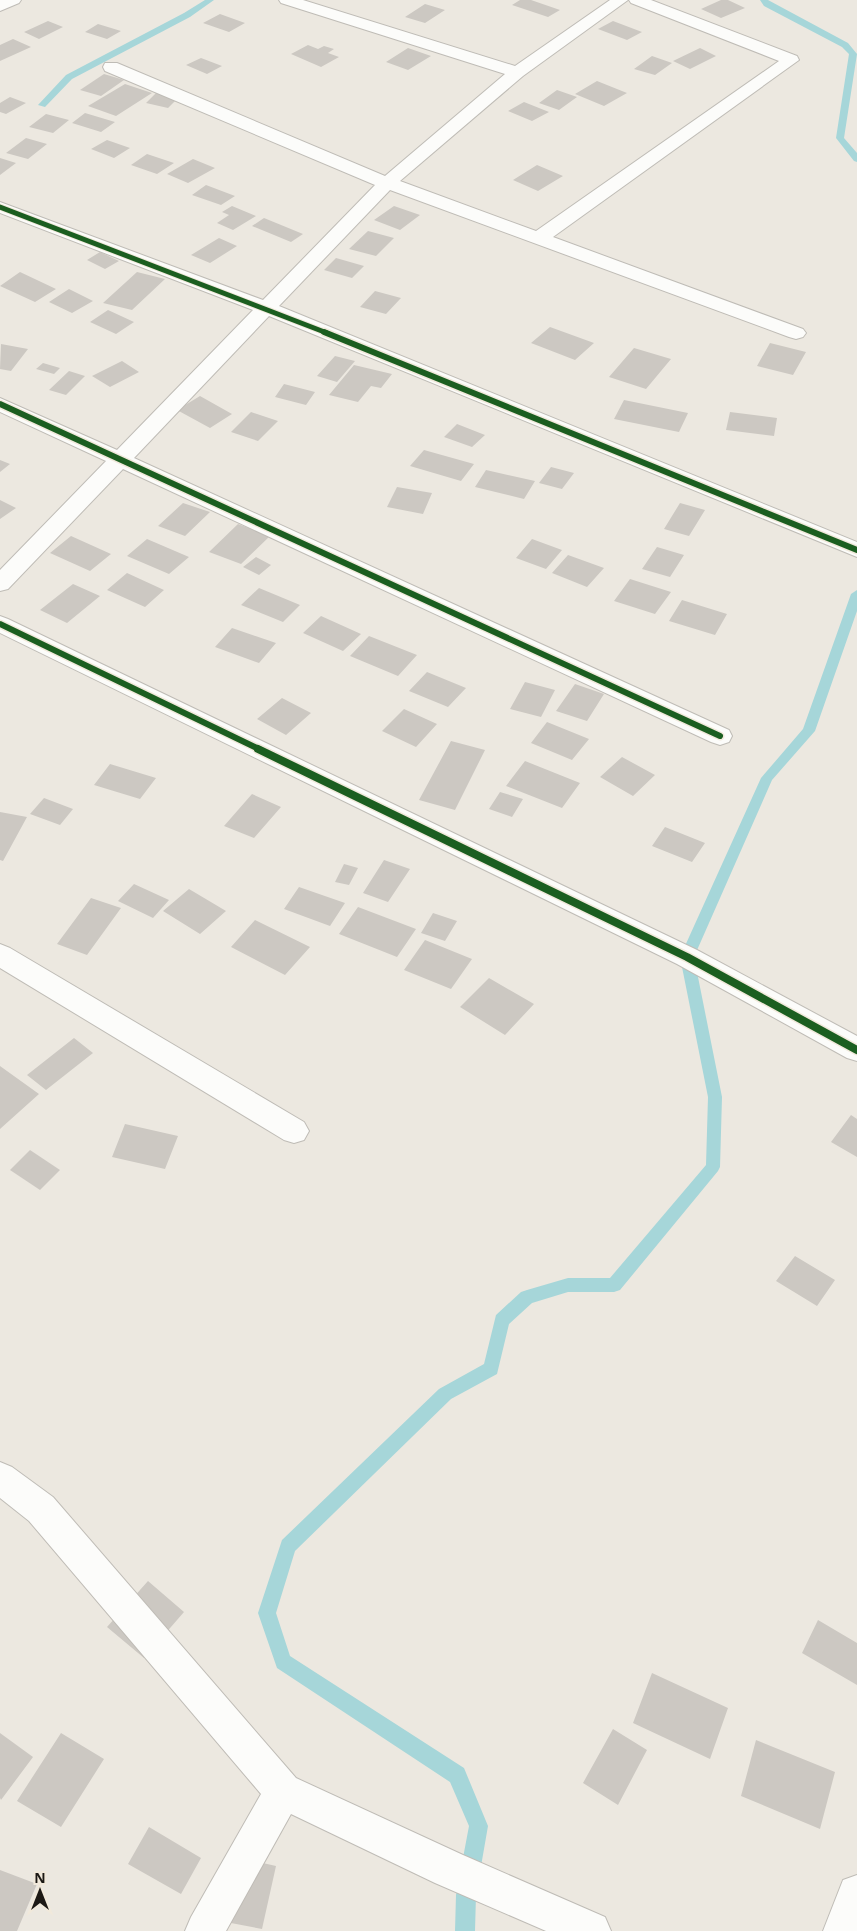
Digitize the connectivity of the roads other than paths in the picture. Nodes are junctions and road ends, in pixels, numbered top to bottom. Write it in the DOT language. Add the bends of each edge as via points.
graph roads {
  1 [pos="13,0"];
  2 [pos="287,0"];
  3 [pos="620,0"];
  4 [pos="637,0"];
  5 [pos="0,6"];
  6 [pos="111,67"];
  7 [pos="517,72"];
  8 [pos="387,183"];
  9 [pos="0,207"];
  10 [pos="538,239"];
  11 [pos="266,308"];
  12 [pos="796,333"];
  13 [pos="0,404"];
  14 [pos="120,459"];
  15 [pos="857,550"];
  16 [pos="0,584"];
  17 [pos="0,624"];
  18 [pos="720,736"];
  19 [pos="0,955"];
  20 [pos="857,1050"];
  21 [pos="294,1131"];
  22 [pos="0,1478"];
  23 [pos="283,1791"];
  24 [pos="857,1894"];
  25 [pos="205,1931"];
  26 [pos="592,1931"];
  27 [pos="843,1931"];
  1 -- 5 [label="street"];
  2 -- 7 [label="street"];
  3 -- 7 [label="street"];
  4 -- 10 [label="street" via="791,60"];
  6 -- 8 [label="street"];
  7 -- 8 [label="street"];
  8 -- 10 [label="street"];
  8 -- 11 [label="street"];
  9 -- 11 [label="street"];
  10 -- 12 [label="street"];
  11 -- 14 [label="street"];
  11 -- 15 [label="street"];
  13 -- 14 [label="street"];
  14 -- 16 [label="street"];
  14 -- 18 [label="street"];
  17 -- 20 [label="street" via="687,957"];
  19 -- 21 [label="street"];
  22 -- 23 [label="street" via="41,1509"];
  23 -- 25 [label="street"];
  23 -- 26 [label="street" via="449,1869"];
  24 -- 27 [label="street"];
}
